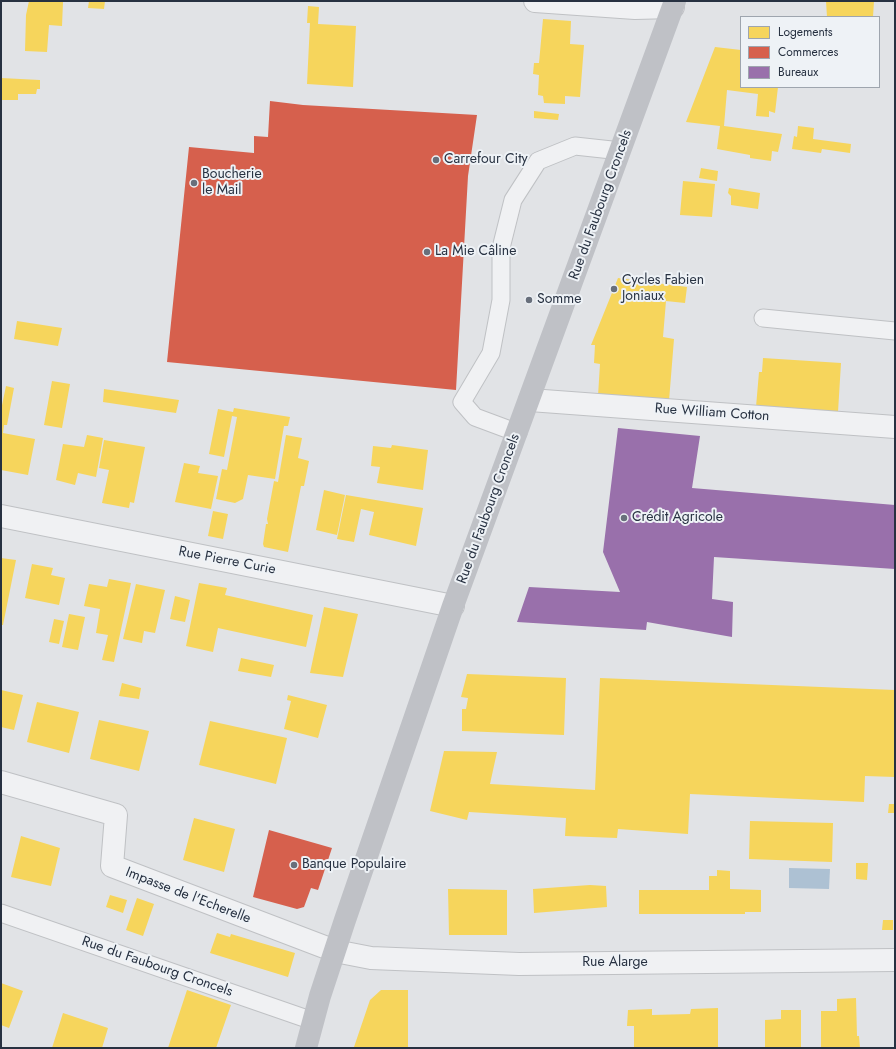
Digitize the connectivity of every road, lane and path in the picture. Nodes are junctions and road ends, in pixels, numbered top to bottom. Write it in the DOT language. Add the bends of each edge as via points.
graph roads {
  1 [pos="535,1"];
  2 [pos="674,4"];
  3 [pos="622,151"];
  4 [pos="763,318"];
  5 [pos="895,330"];
  6 [pos="530,400"];
  7 [pos="895,427"];
  8 [pos="518,433"];
  9 [pos="1,516"];
  10 [pos="453,606"];
  11 [pos="1,782"];
  12 [pos="1,913"];
  13 [pos="335,951"];
  14 [pos="895,960"];
  15 [pos="313,1021"];
  16 [pos="306,1048"];
  1 -- 2 [label="street" via="636,8"];
  2 -- 3 [label="main road, Rue du Faubourg Croncels"];
  3 -- 6 [label="main road, Rue du Faubourg Croncels"];
  3 -- 8 [label="lane" via="575,146 538,161 513,200 501,248 501,300 491,353 462,402 475,417"];
  4 -- 5 [label="lane"];
  6 -- 7 [label="street, Rue William Cotton"];
  6 -- 8 [label="main road, Rue du Faubourg Croncels"];
  8 -- 10 [label="main road, Rue du Faubourg Croncels"];
  9 -- 10 [label="street, Rue Pierre Curie"];
  10 -- 13 [label="main road, Rue du Faubourg Croncels"];
  11 -- 13 [label="street, Impasse de l'Echerelle" via="116,815 112,866"];
  12 -- 15 [label="lane, Rue du Faubourg Croncels"];
  13 -- 14 [label="street, Rue Alarge" via="371,958 519,964"];
  13 -- 15 [label="main road, Rue du Faubourg Croncels"];
  15 -- 16 [label="main road, Rue du Faubourg Croncels"];
}
